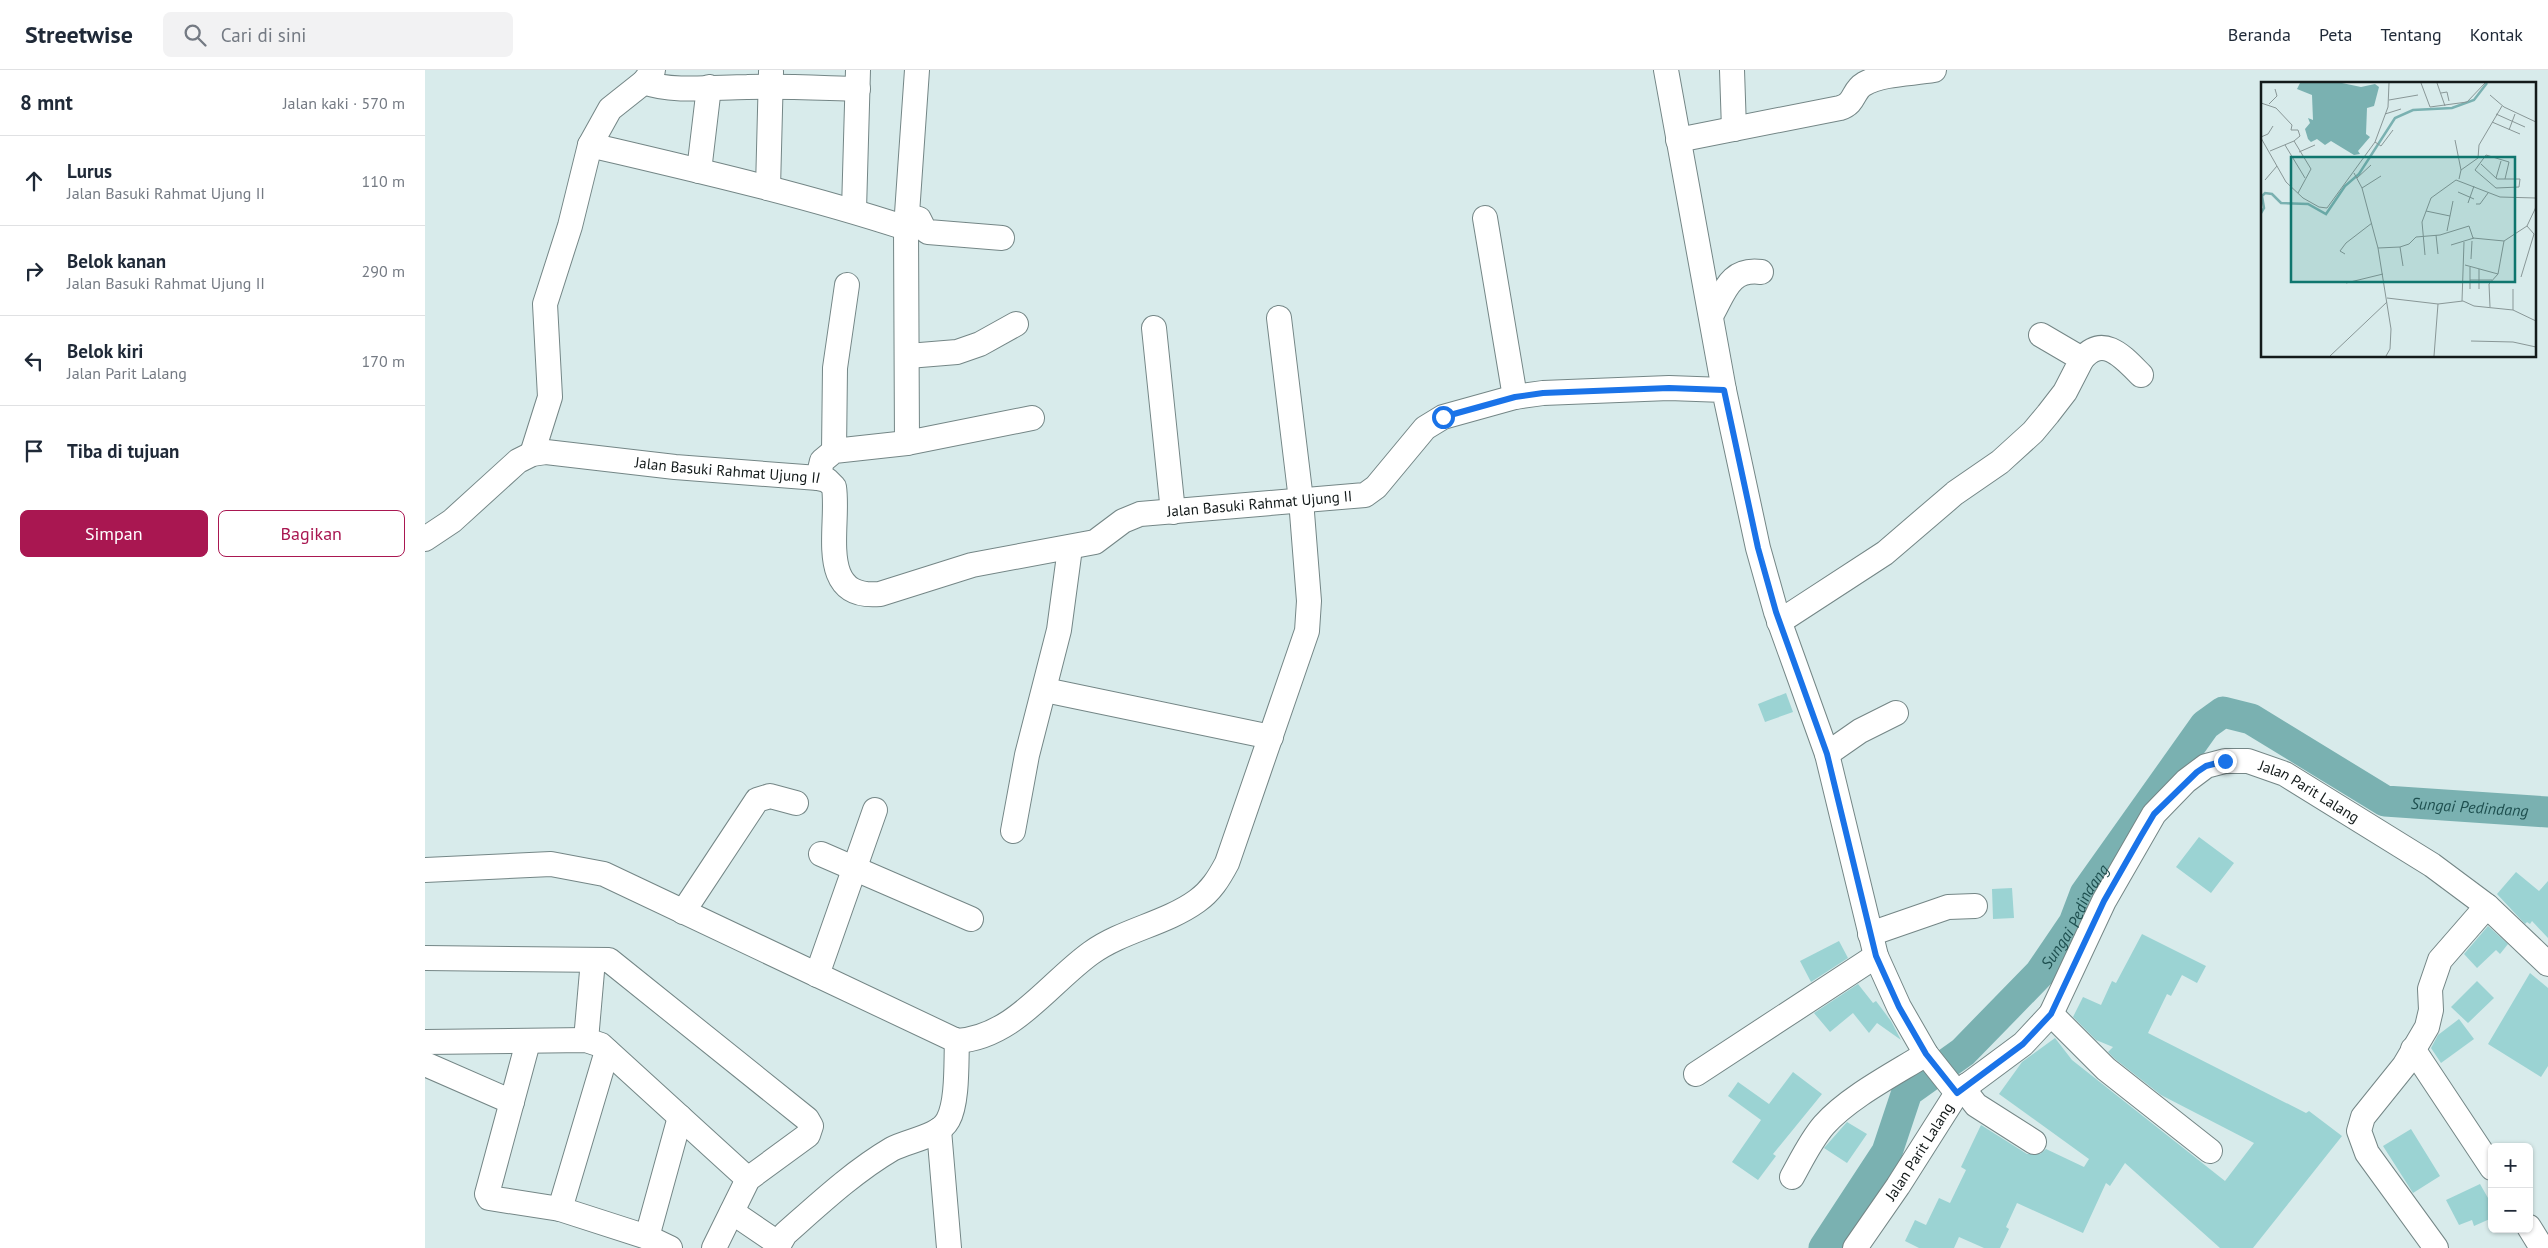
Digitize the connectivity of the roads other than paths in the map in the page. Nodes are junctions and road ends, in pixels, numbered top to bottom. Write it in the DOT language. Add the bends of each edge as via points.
graph roads {
  1 [pos="917,70"];
  2 [pos="1666,70"];
  3 [pos="1731,70"];
  4 [pos="1933,70"];
  5 [pos="649,76"];
  6 [pos="771,78"];
  7 [pos="858,80"];
  8 [pos="696,81"];
  9 [pos="1734,129"];
  10 [pos="1678,140"];
  11 [pos="590,145"];
  12 [pos="699,171"];
  13 [pos="768,188"];
  14 [pos="853,210"];
  15 [pos="1485,218"];
  16 [pos="906,222"];
  17 [pos="1002,238"];
  18 [pos="1761,272"];
  19 [pos="847,285"];
  20 [pos="1712,314"];
  21 [pos="1279,318"];
  22 [pos="1016,324"];
  23 [pos="1154,328"];
  24 [pos="2041,335"];
  25 [pos="908,356"];
  26 [pos="2082,359"];
  27 [pos="2141,375"];
  28 [pos="1724,390"];
  29 [pos="1515,397"];
  30 [pos="1032,418"];
  31 [pos="907,443"];
  32 [pos="834,451"];
  33 [pos="532,454"];
  34 [pos="818,478"];
  35 [pos="1301,500"];
  36 [pos="1173,512"];
  37 [pos="425,539"];
  38 [pos="1070,548"];
  39 [pos="1779,622"];
  40 [pos="1045,690"];
  41 [pos="1897,712"];
  42 [pos="1271,737"];
  43 [pos="1827,754"];
  44 [pos="796,803"];
  45 [pos="875,810"];
  46 [pos="1013,831"];
  47 [pos="821,854"];
  48 [pos="425,870"];
  49 [pos="854,870"];
  50 [pos="1975,906"];
  51 [pos="2487,906"];
  52 [pos="683,912"];
  53 [pos="971,919"];
  54 [pos="1873,945"];
  55 [pos="425,958"];
  56 [pos="593,960"];
  57 [pos="2548,964"];
  58 [pos="817,975"];
  59 [pos="2051,1014"];
  60 [pos="586,1040"];
  61 [pos="957,1041"];
  62 [pos="425,1042"];
  63 [pos="528,1042"];
  64 [pos="2413,1049"];
  65 [pos="607,1051"];
  66 [pos="425,1064"];
  67 [pos="1696,1074"];
  68 [pos="1945,1074"];
  69 [pos="512,1102"];
  70 [pos="680,1117"];
  71 [pos="939,1130"];
  72 [pos="2034,1142"];
  73 [pos="2210,1151"];
  74 [pos="2488,1162"];
  75 [pos="1792,1177"];
  76 [pos="748,1179"];
  77 [pos="560,1210"];
  78 [pos="732,1212"];
  79 [pos="2533,1233"];
  80 [pos="647,1237"];
  81 [pos="778,1246"];
  82 [pos="670,1248"];
  83 [pos="714,1248"];
  84 [pos="949,1248"];
  85 [pos="1855,1248"];
  86 [pos="2436,1248"];
  87 [pos="2542,1248"];
  1 -- 16 [label="street"];
  2 -- 10 [label="street"];
  3 -- 9 [label="street"];
  4 -- 9 [label="street" via="1876,79 1862,86 1851,102 1840,108"];
  5 -- 8 [label="street" via="661,86"];
  5 -- 11 [label="street" via="610,109"];
  6 -- 7 [label="street"];
  6 -- 8 [label="street"];
  6 -- 13 [label="street"];
  7 -- 14 [label="street"];
  8 -- 12 [label="street"];
  9 -- 10 [label="street"];
  10 -- 20 [label="street"];
  11 -- 12 [label="street"];
  11 -- 33 [label="street" via="570,226 545,304 550,397"];
  12 -- 13 [label="street"];
  13 -- 14 [label="street"];
  14 -- 16 [label="street"];
  15 -- 29 [label="street"];
  16 -- 17 [label="street" via="919,219 928,232"];
  16 -- 25 [label="street"];
  18 -- 20 [label="street" via="1747,271 1736,275"];
  19 -- 32 [label="street" via="835,368"];
  20 -- 28 [label="street"];
  21 -- 35 [label="street"];
  22 -- 25 [label="street" via="957,352"];
  23 -- 36 [label="street"];
  24 -- 26 [label="street"];
  25 -- 31 [label="street"];
  26 -- 27 [label="street" via="2095,348 2104,347 2119,355"];
  26 -- 39 [label="street" via="2065,392 2048,414 2000,462 1955,494 1885,553"];
  28 -- 29 [label="street, Jalan Basuki Rahmat Ujung II" via="1669,388"];
  28 -- 39 [label="street" via="1758,548"];
  29 -- 35 [label="street, Jalan Basuki Rahmat Ujung II" via="1433,421 1365,496"];
  30 -- 31 [label="street"];
  31 -- 32 [label="street"];
  32 -- 34 [label="street" via="822,461"];
  33 -- 34 [label="street, Jalan Basuki Rahmat Ujung II" via="560,452 675,467"];
  33 -- 37 [label="street, Jalan Basuki Rahmat Ujung II" via="518,461 452,521"];
  34 -- 38 [label="street, Jalan Basuki Rahmat Ujung II" via="827,480 834,487 837,574 845,584 862,594 880,594 972,565"];
  35 -- 36 [label="street, Jalan Basuki Rahmat Ujung II"];
  35 -- 42 [label="street" via="1309,601 1307,631"];
  36 -- 38 [label="street, Jalan Basuki Rahmat Ujung II" via="1131,517 1095,542"];
  38 -- 40 [label="street" via="1059,630"];
  39 -- 43 [label="street"];
  40 -- 42 [label="street"];
  40 -- 46 [label="street" via="1027,755"];
  41 -- 43 [label="street" via="1860,731"];
  42 -- 61 [label="street" via="1227,862 1208,892 1185,909 1092,952 1015,1020 988,1035"];
  43 -- 54 [label="street"];
  44 -- 52 [label="street" via="770,796 757,800"];
  45 -- 49 [label="street"];
  47 -- 49 [label="street"];
  48 -- 52 [label="street" via="523,864 572,867 604,874"];
  49 -- 53 [label="street"];
  49 -- 58 [label="street"];
  50 -- 54 [label="street" via="1948,907"];
  51 -- 57 [label="street, Jalan Parit Lalang"];
  51 -- 59 [label="street, Jalan Parit Lalang" via="2432,864 2285,774 2248,761 2225,761 2197,772 2154,814 2104,901"];
  51 -- 64 [label="street" via="2440,960 2430,989 2429,1019"];
  52 -- 58 [label="street"];
  54 -- 67 [label="street"];
  54 -- 68 [label="street" via="1899,1007"];
  55 -- 56 [label="street"];
  56 -- 60 [label="street"];
  56 -- 76 [label="street" via="609,960 807,1119 811,1126 808,1135"];
  58 -- 61 [label="street"];
  59 -- 68 [label="street, Jalan Parit Lalang" via="2023,1044"];
  59 -- 73 [label="street" via="2106,1069"];
  60 -- 63 [label="street"];
  60 -- 65 [label="street" via="601,1045"];
  61 -- 71 [label="street" via="953,1106 950,1118"];
  62 -- 63 [label="street"];
  63 -- 69 [label="street"];
  64 -- 74 [label="street"];
  64 -- 86 [label="street" via="2404,1066 2363,1117 2359,1131 2367,1153"];
  65 -- 70 [label="street"];
  65 -- 77 [label="street"];
  66 -- 69 [label="street"];
  68 -- 72 [label="street" via="1975,1105"];
  68 -- 75 [label="street" via="1846,1106 1825,1124"];
  68 -- 85 [label="street, Jalan Parit Lalang"];
  69 -- 77 [label="street" via="487,1194 489,1198"];
  70 -- 76 [label="street"];
  70 -- 80 [label="street"];
  71 -- 81 [label="street" via="894,1148 865,1166 785,1234"];
  71 -- 84 [label="street"];
  76 -- 78 [label="street"];
  77 -- 80 [label="street"];
  78 -- 81 [label="street"];
  78 -- 83 [label="street"];
  79 -- 87 [label="street"];
  80 -- 82 [label="street"];
}
